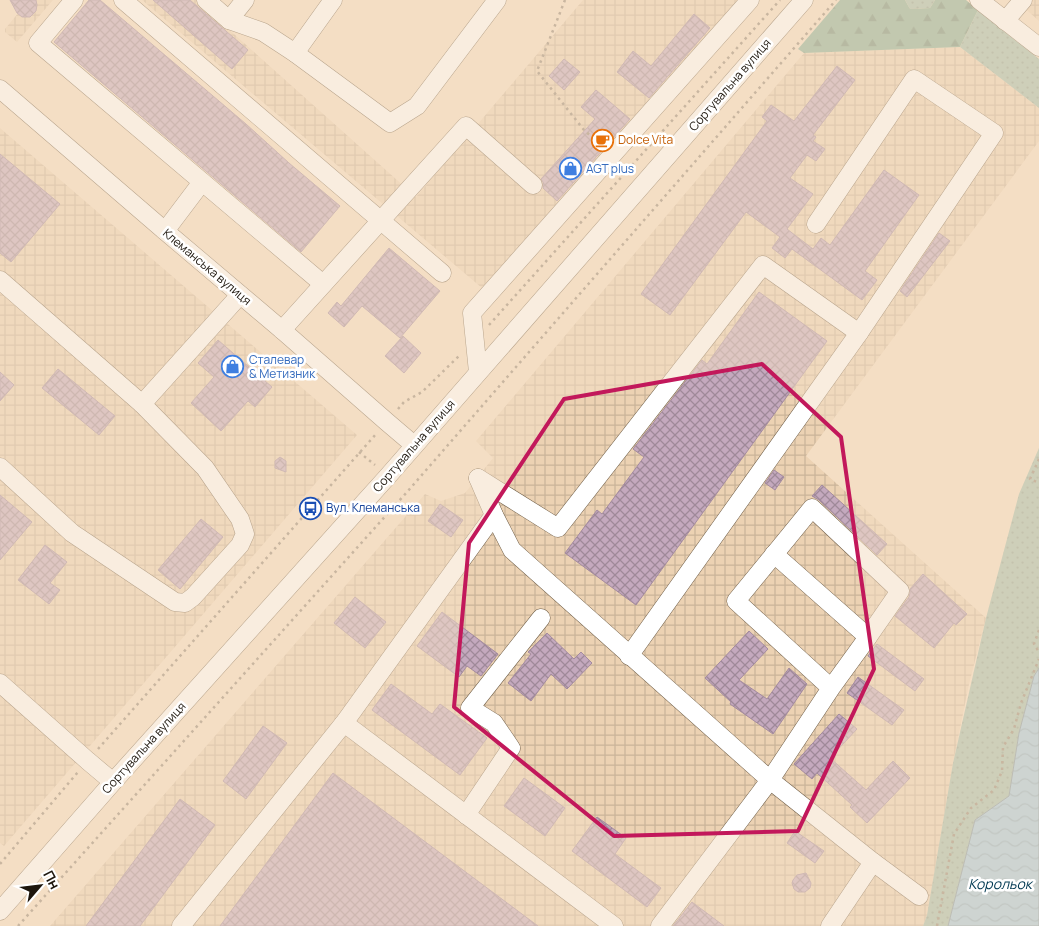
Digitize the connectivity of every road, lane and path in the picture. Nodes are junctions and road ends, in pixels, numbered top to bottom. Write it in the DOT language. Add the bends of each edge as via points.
graph roads {
  1 [pos="74,0"];
  2 [pos="123,0"];
  3 [pos="206,0"];
  4 [pos="245,0"];
  5 [pos="333,0"];
  6 [pos="565,0"];
  7 [pos="750,0"];
  8 [pos="780,0"];
  9 [pos="804,0"];
  10 [pos="836,0"];
  11 [pos="979,0"];
  12 [pos="1023,0"];
  13 [pos="491,2"];
  14 [pos="229,20"];
  15 [pos="1005,21"];
  16 [pos="1039,47"];
  17 [pos="295,53"];
  18 [pos="0,89"];
  19 [pos="612,155"];
  20 [pos="202,182"];
  21 [pos="533,185"];
  22 [pos="381,221"];
  23 [pos="816,224"];
  24 [pos="164,231"];
  25 [pos="442,273"];
  26 [pos="0,280"];
  27 [pos="323,284"];
  28 [pos="240,295"];
  29 [pos="282,330"];
  30 [pos="859,332"];
  31 [pos="475,340"];
  32 [pos="478,372"];
  33 [pos="404,402"];
  34 [pos="142,404"];
  35 [pos="414,445"];
  36 [pos="359,452"];
  37 [pos="1039,460"];
  38 [pos="0,467"];
  39 [pos="1039,483"];
  40 [pos="494,515"];
  41 [pos="774,554"];
  42 [pos="541,618"];
  43 [pos="1039,630"];
  44 [pos="868,637"];
  45 [pos="1038,651"];
  46 [pos="629,656"];
  47 [pos="1039,659"];
  48 [pos="0,683"];
  49 [pos="831,688"];
  50 [pos="344,723"];
  51 [pos="88,761"];
  52 [pos="770,780"];
  53 [pos="113,782"];
  54 [pos="466,815"];
  55 [pos="873,862"];
  56 [pos="0,864"];
  57 [pos="919,896"];
  58 [pos="0,911"];
  59 [pos="18,926"];
  60 [pos="181,926"];
  61 [pos="614,926"];
  62 [pos="660,926"];
  63 [pos="830,926"];
  64 [pos="936,926"];
  1 -- 20 [label="street" via="38,43"];
  2 -- 22 [label="street"];
  3 -- 14 [label="street"];
  4 -- 14 [label="street"];
  5 -- 17 [label="street"];
  6 -- 19 [label="path" via="538,71 584,130"];
  7 -- 19 [label="street"];
  8 -- 31 [label="path"];
  9 -- 32 [label="street, Сортувальна вулиця"];
  10 -- 59 [label="path" via="407,492"];
  11 -- 15 [label="street"];
  12 -- 15 [label="street"];
  13 -- 17 [label="street" via="417,106 390,123"];
  14 -- 17 [label="street" via="263,32"];
  15 -- 16 [label="street"];
  18 -- 24 [label="street, Клеманська вулиця"];
  19 -- 31 [label="street" via="472,313"];
  20 -- 24 [label="street"];
  20 -- 27 [label="street"];
  21 -- 22 [label="street" via="466,126"];
  22 -- 25 [label="street"];
  22 -- 27 [label="street"];
  23 -- 30 [label="street" via="914,79 994,133"];
  24 -- 28 [label="street, Клеманська вулиця"];
  26 -- 34 [label="street"];
  27 -- 29 [label="street"];
  28 -- 29 [label="street, Клеманська вулиця"];
  28 -- 34 [label="street"];
  29 -- 35 [label="street, Клеманська вулиця"];
  30 -- 40 [label="street" via="763,265 558,528 478,478"];
  30 -- 46 [label="street"];
  31 -- 32 [label="street"];
  31 -- 33 [label="path" via="422,392"];
  32 -- 35 [label="street, Сортувальна вулиця"];
  34 -- 38 [label="street" via="205,468 240,520 245,534 240,545 185,603 176,602 72,533"];
  35 -- 53 [label="street, Сортувальна вулиця"];
  36 -- 51 [label="path"];
  37 -- 39 [label="path" via="1030,479"];
  40 -- 46 [label="street" via="512,550"];
  40 -- 50 [label="street"];
  41 -- 44 [label="street"];
  41 -- 44 [label="street" via="812,508 900,591"];
  41 -- 49 [label="street" via="736,601"];
  42 -- 54 [label="street" via="470,708 494,723 511,748"];
  43 -- 45 [label="path" via="1034,644"];
  44 -- 49 [label="street"];
  46 -- 52 [label="street"];
  47 -- 64 [label="path" via="1014,729 1003,747 1002,771 994,790 971,808 954,834"];
  48 -- 51 [label="street"];
  49 -- 52 [label="street"];
  50 -- 54 [label="street"];
  50 -- 60 [label="street"];
  51 -- 53 [label="street"];
  51 -- 56 [label="path"];
  52 -- 55 [label="street"];
  52 -- 62 [label="street"];
  53 -- 58 [label="street, Сортувальна вулиця"];
  54 -- 61 [label="street"];
  55 -- 57 [label="street"];
  55 -- 63 [label="street"];
}
